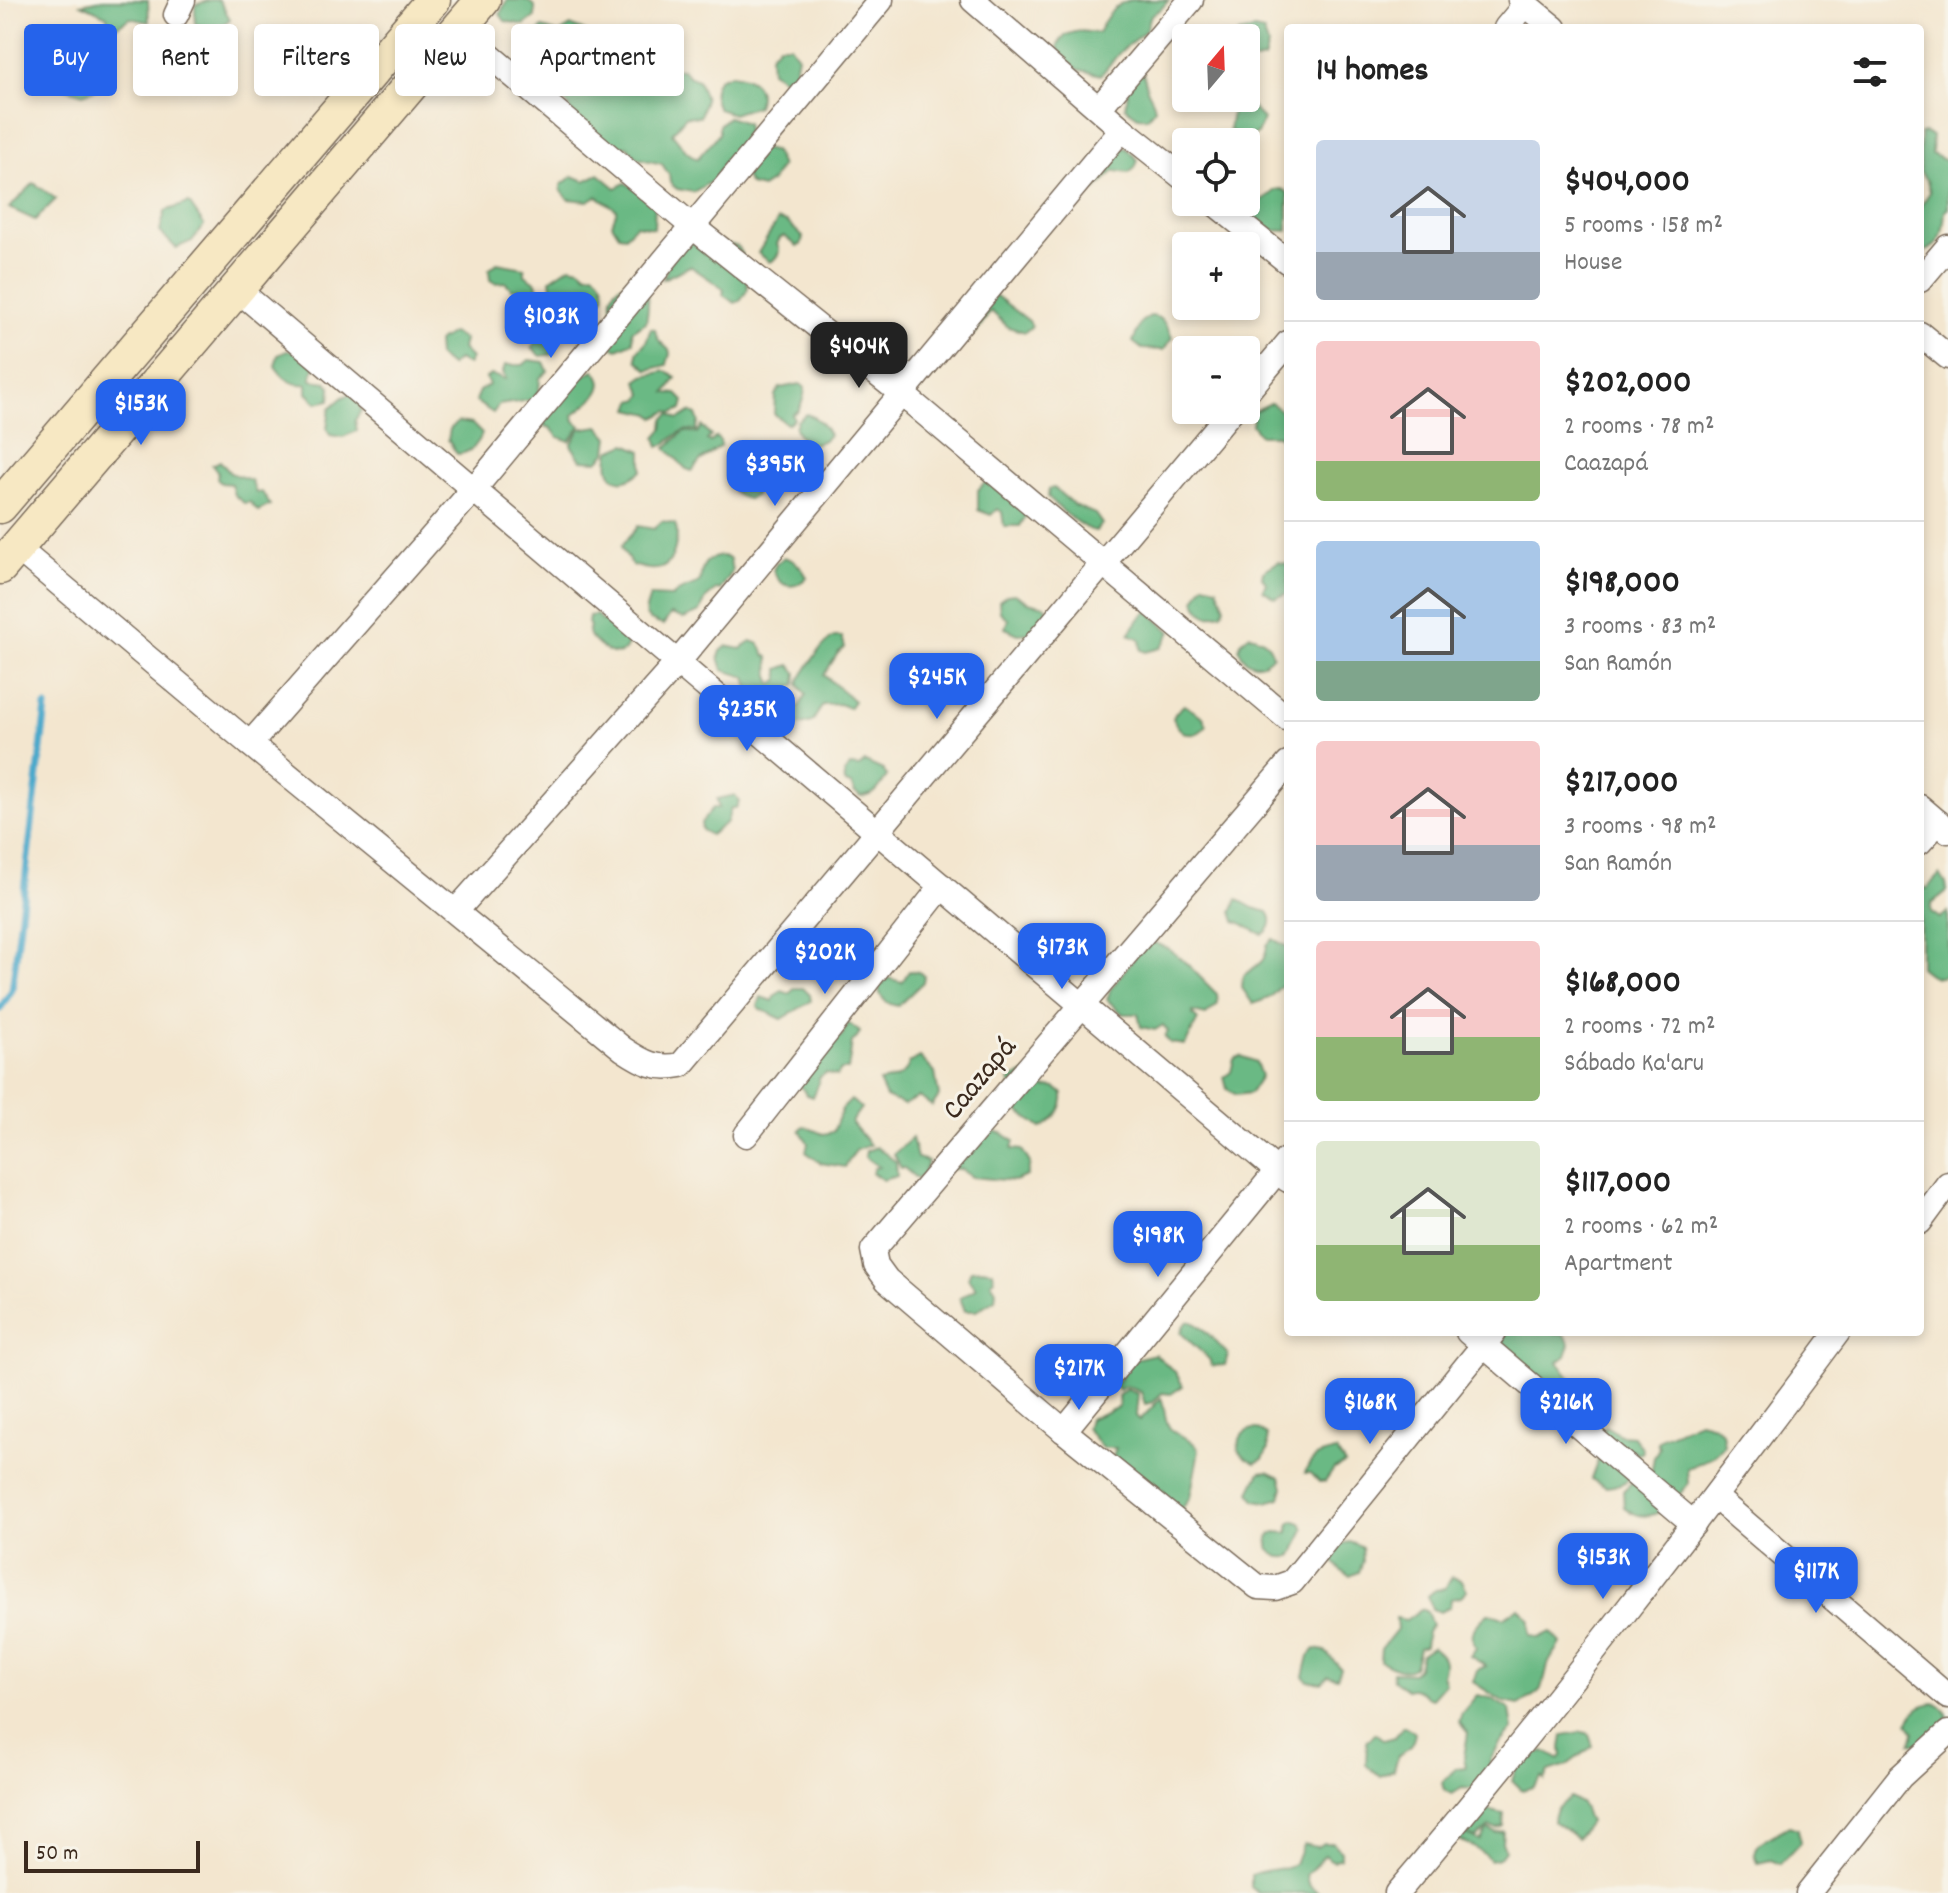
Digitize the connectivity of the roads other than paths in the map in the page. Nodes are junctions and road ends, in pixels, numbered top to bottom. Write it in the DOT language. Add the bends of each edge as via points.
graph roads {
  1 [pos="433,0"];
  2 [pos="483,0"];
  3 [pos="881,0"];
  4 [pos="973,0"];
  5 [pos="1191,0"];
  6 [pos="1522,2"];
  7 [pos="412,24"];
  8 [pos="463,24"];
  9 [pos="1508,24"];
  10 [pos="1549,24"];
  11 [pos="395,43"];
  12 [pos="495,75"];
  13 [pos="401,96"];
  14 [pos="1099,108"];
  15 [pos="1122,129"];
  16 [pos="1172,169"];
  17 [pos="1230,216"];
  18 [pos="693,227"];
  19 [pos="1948,247"];
  20 [pos="1284,259"];
  21 [pos="1924,275"];
  22 [pos="237,289"];
  23 [pos="1924,337"];
  24 [pos="1284,348"];
  25 [pos="1948,357"];
  26 [pos="1260,376"];
  27 [pos="902,394"];
  28 [pos="1220,424"];
  29 [pos="474,489"];
  30 [pos="0,506"];
  31 [pos="8,558"];
  32 [pos="1102,564"];
  33 [pos="678,662"];
  34 [pos="1284,716"];
  35 [pos="250,744"];
  36 [pos="1284,769"];
  37 [pos="876,830"];
  38 [pos="942,886"];
  39 [pos="456,911"];
  40 [pos="1082,1005"];
  41 [pos="746,1135"];
  42 [pos="1284,1170"];
  43 [pos="1945,1193"];
  44 [pos="1924,1217"];
  45 [pos="1481,1336"];
  46 [pos="1835,1336"];
  47 [pos="1064,1431"];
  48 [pos="1715,1497"];
  49 [pos="1694,1524"];
  50 [pos="1948,1697"];
  51 [pos="1948,1733"];
  52 [pos="1397,1893"];
  53 [pos="1808,1893"];
  1 -- 7 [label="street"];
  2 -- 8 [label="street"];
  3 -- 18 [label="street"];
  4 -- 14 [label="street"];
  5 -- 14 [label="street"];
  6 -- 9 [label="street"];
  6 -- 10 [label="street"];
  11 -- 30 [label="street"];
  12 -- 18 [label="street"];
  13 -- 22 [label="street"];
  14 -- 15 [label="street"];
  15 -- 16 [label="street"];
  15 -- 27 [label="street"];
  17 -- 20 [label="street"];
  18 -- 27 [label="street"];
  18 -- 29 [label="street"];
  19 -- 21 [label="street"];
  22 -- 29 [label="street"];
  22 -- 31 [label="street"];
  23 -- 25 [label="street"];
  24 -- 26 [label="street"];
  27 -- 32 [label="street"];
  27 -- 33 [label="street"];
  28 -- 32 [label="street"];
  29 -- 33 [label="street"];
  29 -- 35 [label="street"];
  31 -- 35 [label="street"];
  32 -- 34 [label="street"];
  32 -- 37 [label="street"];
  33 -- 37 [label="street"];
  33 -- 39 [label="street"];
  35 -- 39 [label="street"];
  36 -- 40 [label="street, Caazapá"];
  37 -- 38 [label="street"];
  37 -- 39 [label="street" via="681,1065 663,1069 623,1049"];
  38 -- 40 [label="street"];
  38 -- 41 [label="street"];
  40 -- 42 [label="street"];
  40 -- 47 [label="street, Caazapá" via="873,1250 887,1280"];
  42 -- 47 [label="street"];
  43 -- 44 [label="street"];
  45 -- 47 [label="street" via="1292,1582 1275,1588 1258,1587"];
  45 -- 49 [label="street"];
  46 -- 48 [label="street"];
  48 -- 49 [label="street"];
  48 -- 50 [label="street"];
  49 -- 52 [label="street"];
  51 -- 53 [label="street" via="1900,1777"];
}
